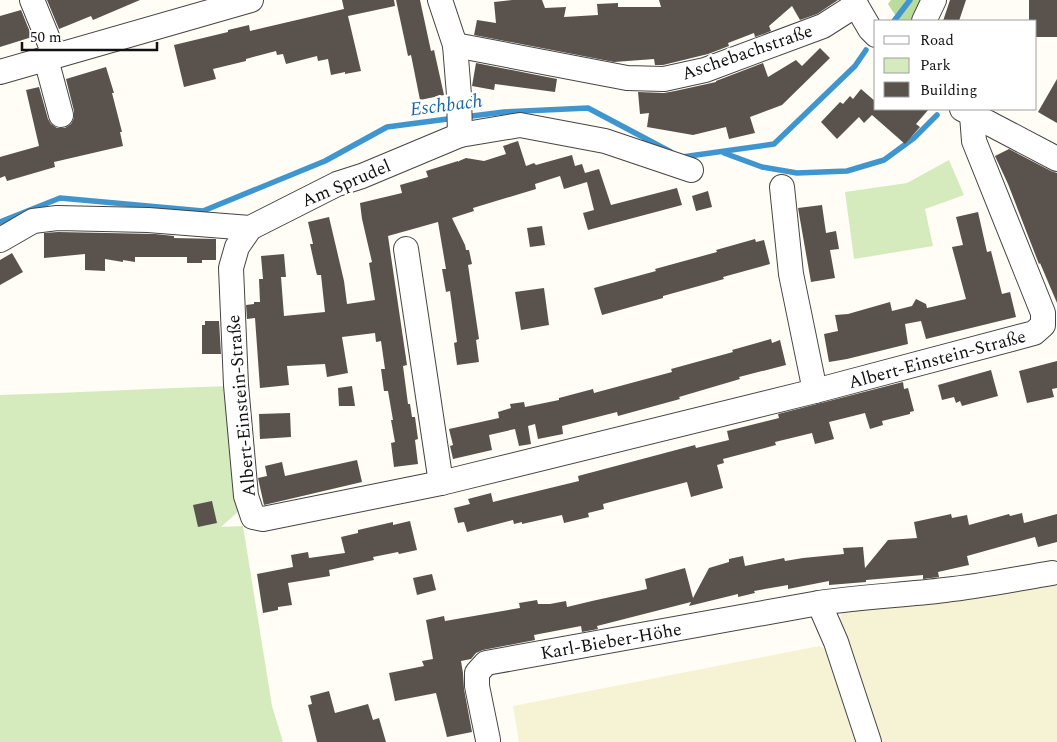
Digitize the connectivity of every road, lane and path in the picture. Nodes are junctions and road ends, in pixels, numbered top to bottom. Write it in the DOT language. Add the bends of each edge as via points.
graph roads {
  1 [pos="32,0"];
  2 [pos="251,0"];
  3 [pos="440,0"];
  4 [pos="934,0"];
  5 [pos="855,3"];
  6 [pos="924,20"];
  7 [pos="874,33"];
  8 [pos="455,45"];
  9 [pos="50,58"];
  10 [pos="0,72"];
  11 [pos="967,112"];
  12 [pos="61,115"];
  13 [pos="460,135"];
  14 [pos="1057,159"];
  15 [pos="691,170"];
  16 [pos="782,187"];
  17 [pos="250,228"];
  18 [pos="0,240"];
  19 [pos="406,249"];
  20 [pos="814,391"];
  21 [pos="441,483"];
  22 [pos="1052,573"];
  23 [pos="819,603"];
  24 [pos="488,742"];
  25 [pos="869,742"];
  1 -- 9 [label="street"];
  2 -- 9 [label="street"];
  3 -- 8 [label="street"];
  4 -- 6 [label="street"];
  5 -- 7 [label="street"];
  5 -- 8 [label="street, Aschebachstraße" via="823,26 705,70 664,79 627,78"];
  8 -- 13 [label="street"];
  9 -- 10 [label="street"];
  9 -- 12 [label="street"];
  11 -- 14 [label="street"];
  11 -- 20 [label="street, Albert-Einstein-Straße" via="974,141 1043,313 1042,325 1034,334"];
  13 -- 15 [label="street, Am Sprudel" via="520,125 605,141"];
  13 -- 17 [label="street, Am Sprudel" via="337,184"];
  16 -- 20 [label="street" via="791,274"];
  17 -- 18 [label="street" via="148,220 57,218 33,220"];
  17 -- 21 [label="street, Albert-Einstein-Straße" via="237,246 231,268 236,385 246,496 253,517 263,519"];
  19 -- 21 [label="street"];
  20 -- 21 [label="street, Albert-Einstein-Straße"];
  22 -- 23 [label="street, Karl-Bieber-Höhe" via="978,586"];
  23 -- 24 [label="street, Karl-Bieber-Höhe" via="486,663 477,673 477,686"];
  23 -- 25 [label="street" via="836,642"];
}
